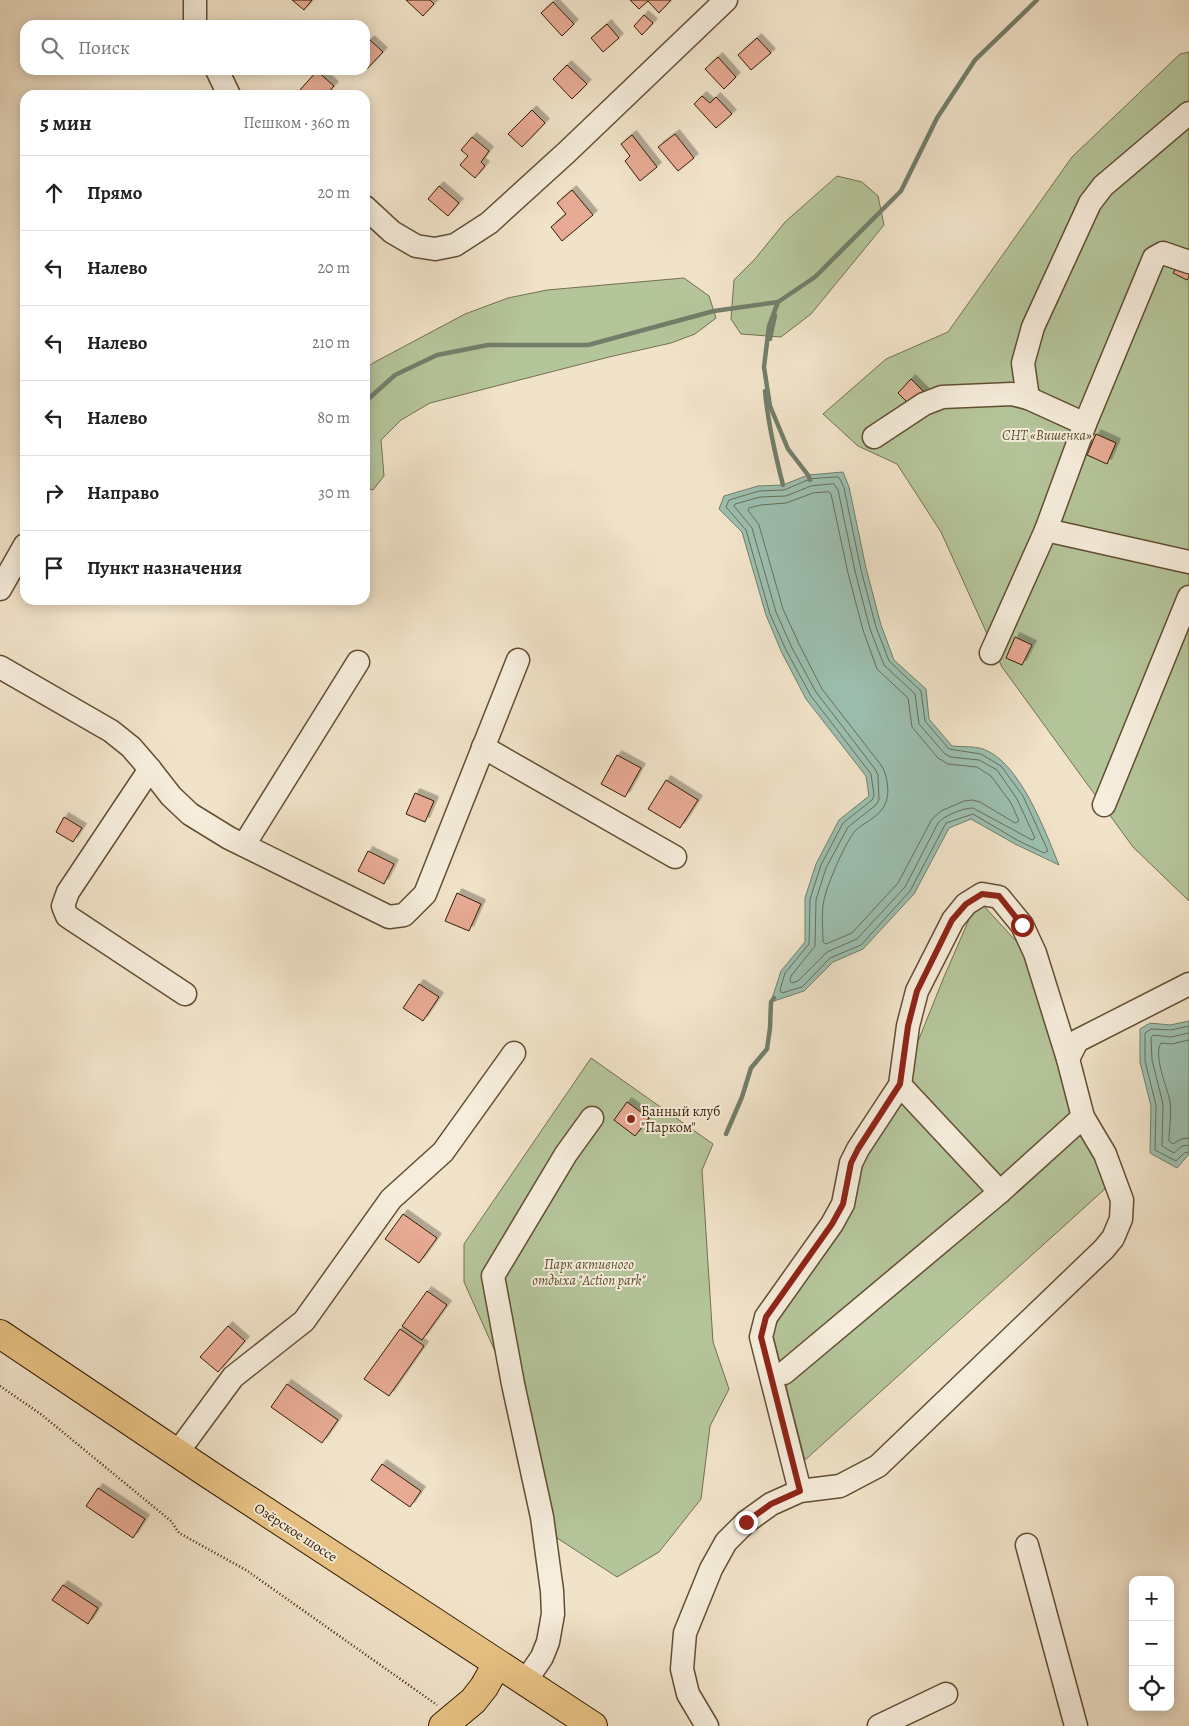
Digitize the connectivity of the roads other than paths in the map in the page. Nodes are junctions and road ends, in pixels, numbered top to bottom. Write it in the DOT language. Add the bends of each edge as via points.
graph roads {
  1 [pos="195,0"];
  2 [pos="726,0"];
  3 [pos="195,20"];
  4 [pos="219,75"];
  5 [pos="226,90"];
  6 [pos="1189,113"];
  7 [pos="370,212"];
  8 [pos="1189,262"];
  9 [pos="1028,398"];
  10 [pos="1084,424"];
  11 [pos="874,437"];
  12 [pos="1046,530"];
  13 [pos="20,554"];
  14 [pos="1189,562"];
  15 [pos="0,589"];
  16 [pos="1189,597"];
  17 [pos="991,653"];
  18 [pos="518,660"];
  19 [pos="358,662"];
  20 [pos="0,666"];
  21 [pos="483,747"];
  22 [pos="150,769"];
  23 [pos="1104,805"];
  24 [pos="244,845"];
  25 [pos="676,857"];
  26 [pos="1189,984"];
  27 [pos="185,994"];
  28 [pos="514,1053"];
  29 [pos="1068,1059"];
  30 [pos="900,1084"];
  31 [pos="1083,1117"];
  32 [pos="592,1118"];
  33 [pos="1000,1192"];
  34 [pos="0,1334"];
  35 [pos="784,1373"];
  36 [pos="177,1453"];
  37 [pos="800,1491"];
  38 [pos="1028,1545"];
  39 [pos="497,1664"];
  40 [pos="525,1682"];
  41 [pos="946,1694"];
  42 [pos="449,1721"];
  43 [pos="888,1721"];
  44 [pos="594,1726"];
  45 [pos="707,1726"];
  46 [pos="920,1726"];
  47 [pos="1076,1726"];
  1 -- 3 [label="street"];
  2 -- 7 [label="street" via="489,223 455,245 435,249 416,246 392,232"];
  4 -- 5 [label="street"];
  6 -- 9 [label="street" via="1103,186 1090,203 1033,328 1023,363"];
  8 -- 10 [label="street" via="1163,253 1154,258"];
  9 -- 10 [label="street"];
  9 -- 11 [label="street" via="1012,394 942,397 924,404"];
  10 -- 12 [label="street"];
  12 -- 14 [label="street"];
  12 -- 17 [label="street"];
  13 -- 15 [label="street"];
  16 -- 23 [label="street"];
  18 -- 21 [label="street"];
  19 -- 24 [label="street"];
  20 -- 22 [label="street" via="111,731"];
  21 -- 24 [label="street" via="425,894 404,915 389,917"];
  21 -- 25 [label="street"];
  22 -- 24 [label="street" via="190,814"];
  22 -- 27 [label="street" via="68,892 63,906 67,916"];
  26 -- 29 [label="street" via="1077,1041"];
  28 -- 36 [label="street" via="443,1152 391,1199 304,1321 233,1376"];
  29 -- 30 [label="street" via="1035,953 1022,925 999,896 982,894 966,904 952,920 917,991 908,1026"];
  29 -- 31 [label="street"];
  30 -- 33 [label="street"];
  30 -- 37 [label="street" via="851,1163 843,1204 766,1317 761,1337"];
  31 -- 33 [label="street"];
  31 -- 37 [label="street" via="1105,1154 1122,1200 1121,1219 1114,1238 878,1466 840,1486"];
  32 -- 40 [label="street" via="566,1154 493,1276 542,1517 552,1591 553,1614 548,1642"];
  33 -- 35 [label="street"];
  34 -- 36 [label="main road, Озёрское шоссе"];
  36 -- 39 [label="main road, Озёрское шоссе"];
  37 -- 45 [label="street" via="771,1504 726,1542 711,1569 685,1633 682,1669 688,1694"];
  38 -- 47 [label="street"];
  39 -- 40 [label="main road, Озёрское шоссе"];
  39 -- 42 [label="main road" via="473,1701"];
  40 -- 44 [label="main road, Озёрское шоссе"];
  41 -- 43 [label="street"];
  43 -- 46 [label="street"];
}
